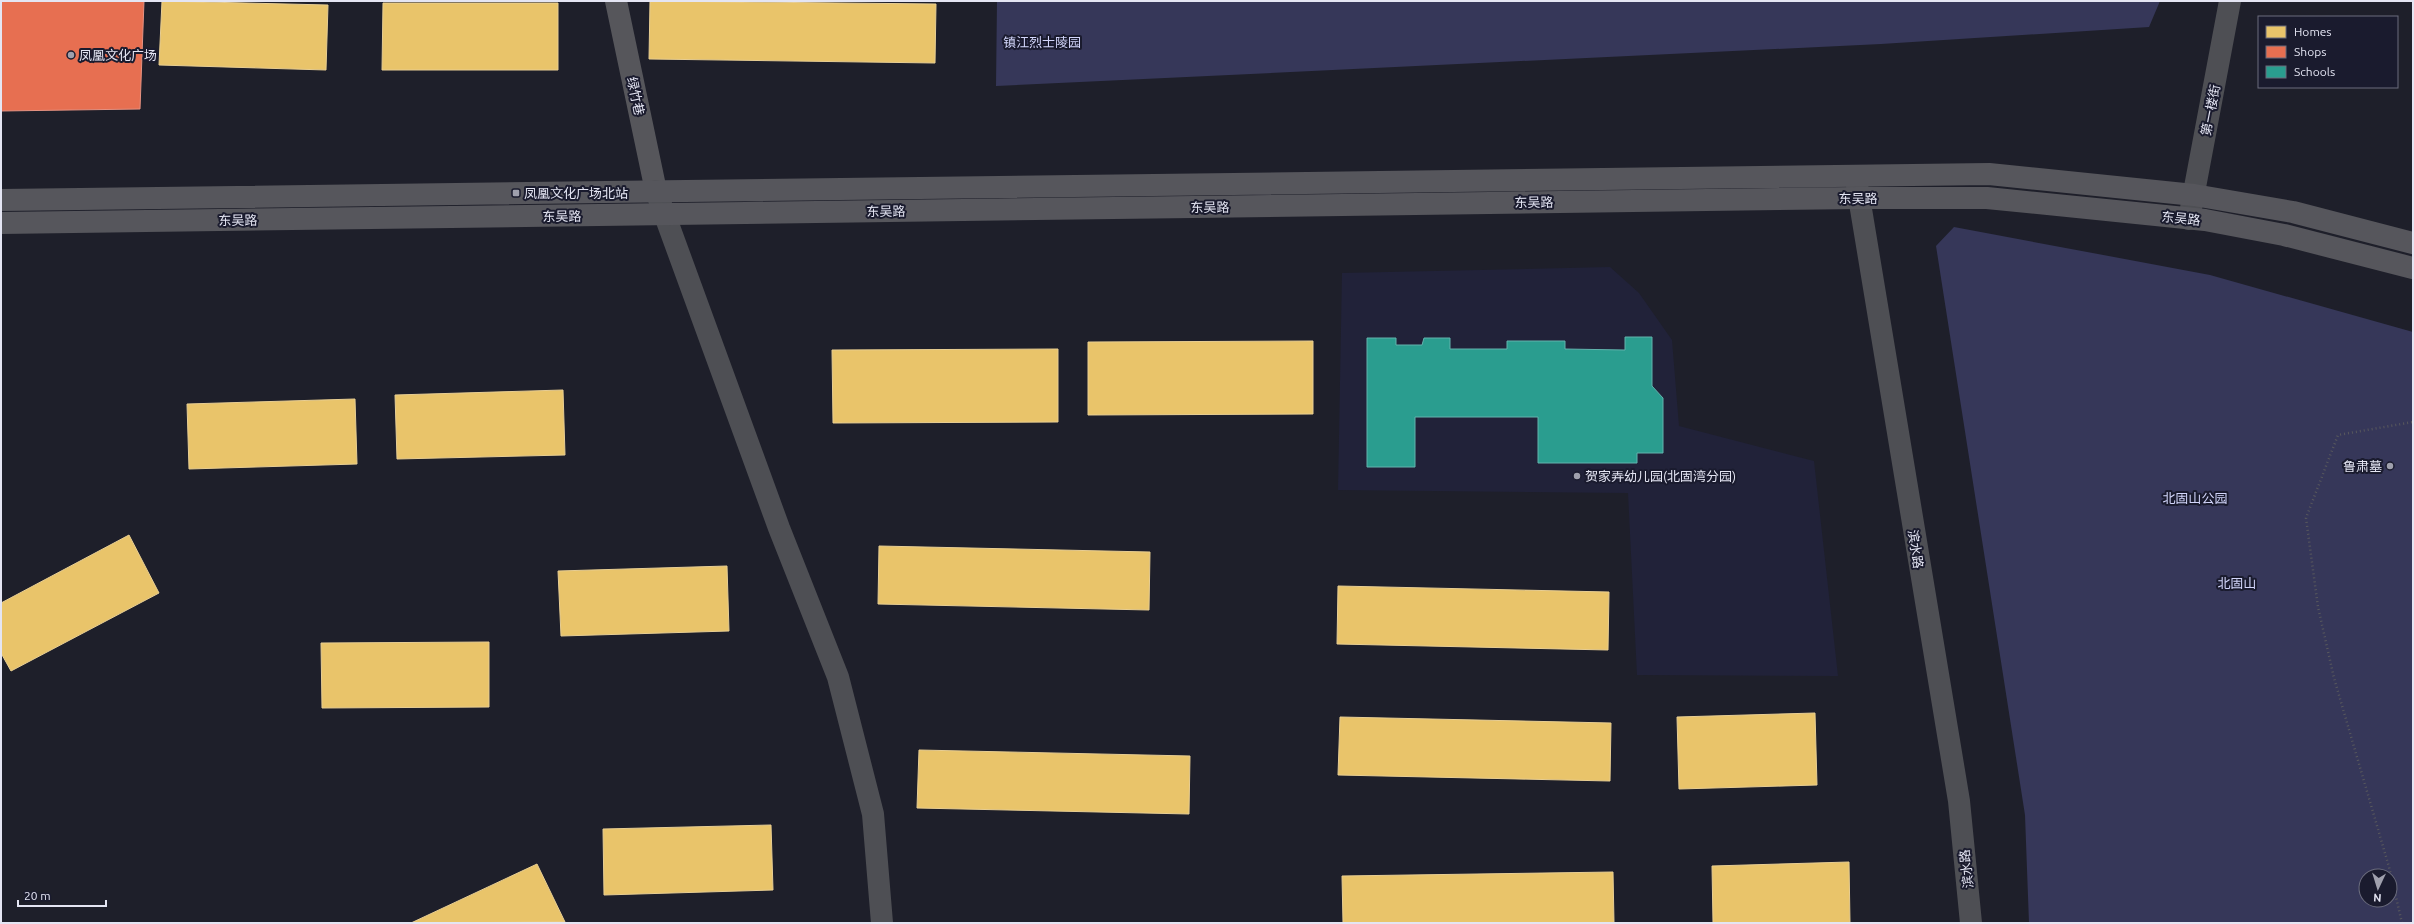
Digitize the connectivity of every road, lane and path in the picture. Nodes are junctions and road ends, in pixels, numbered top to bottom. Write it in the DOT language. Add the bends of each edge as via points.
graph roads {
  1 [pos="616,1"];
  2 [pos="2230,1"];
  3 [pos="1856,176"];
  4 [pos="656,191"];
  5 [pos="2194,195"];
  6 [pos="1859,198"];
  7 [pos="1,200"];
  8 [pos="664,215"];
  9 [pos="2189,219"];
  10 [pos="1,223"];
  11 [pos="2413,243"];
  12 [pos="2413,268"];
  13 [pos="2413,422"];
  14 [pos="882,923"];
  15 [pos="1971,923"];
  16 [pos="2402,923"];
  1 -- 4 [label="street, 绿竹巷"];
  2 -- 5 [label="street, 第一楼街"];
  3 -- 4 [label="main road, 东吴路"];
  3 -- 5 [label="main road, 东吴路" via="1990,174"];
  3 -- 6 [label="street, 滨水路"];
  4 -- 7 [label="main road, 东吴路"];
  4 -- 8 [label="street"];
  5 -- 9 [label="street, 第一楼街"];
  5 -- 11 [label="main road, 东吴路" via="2293,212"];
  6 -- 8 [label="main road, 东吴路"];
  6 -- 9 [label="main road, 东吴路" via="1987,198"];
  6 -- 15 [label="street, 滨水路" via="1959,801"];
  8 -- 10 [label="main road, 东吴路"];
  8 -- 14 [label="street" via="779,528 838,677 873,814"];
  9 -- 12 [label="main road, 东吴路" via="2284,235"];
  13 -- 16 [label="path" via="2338,435 2306,518 2318,607 2334,678 2389,867"];
}
